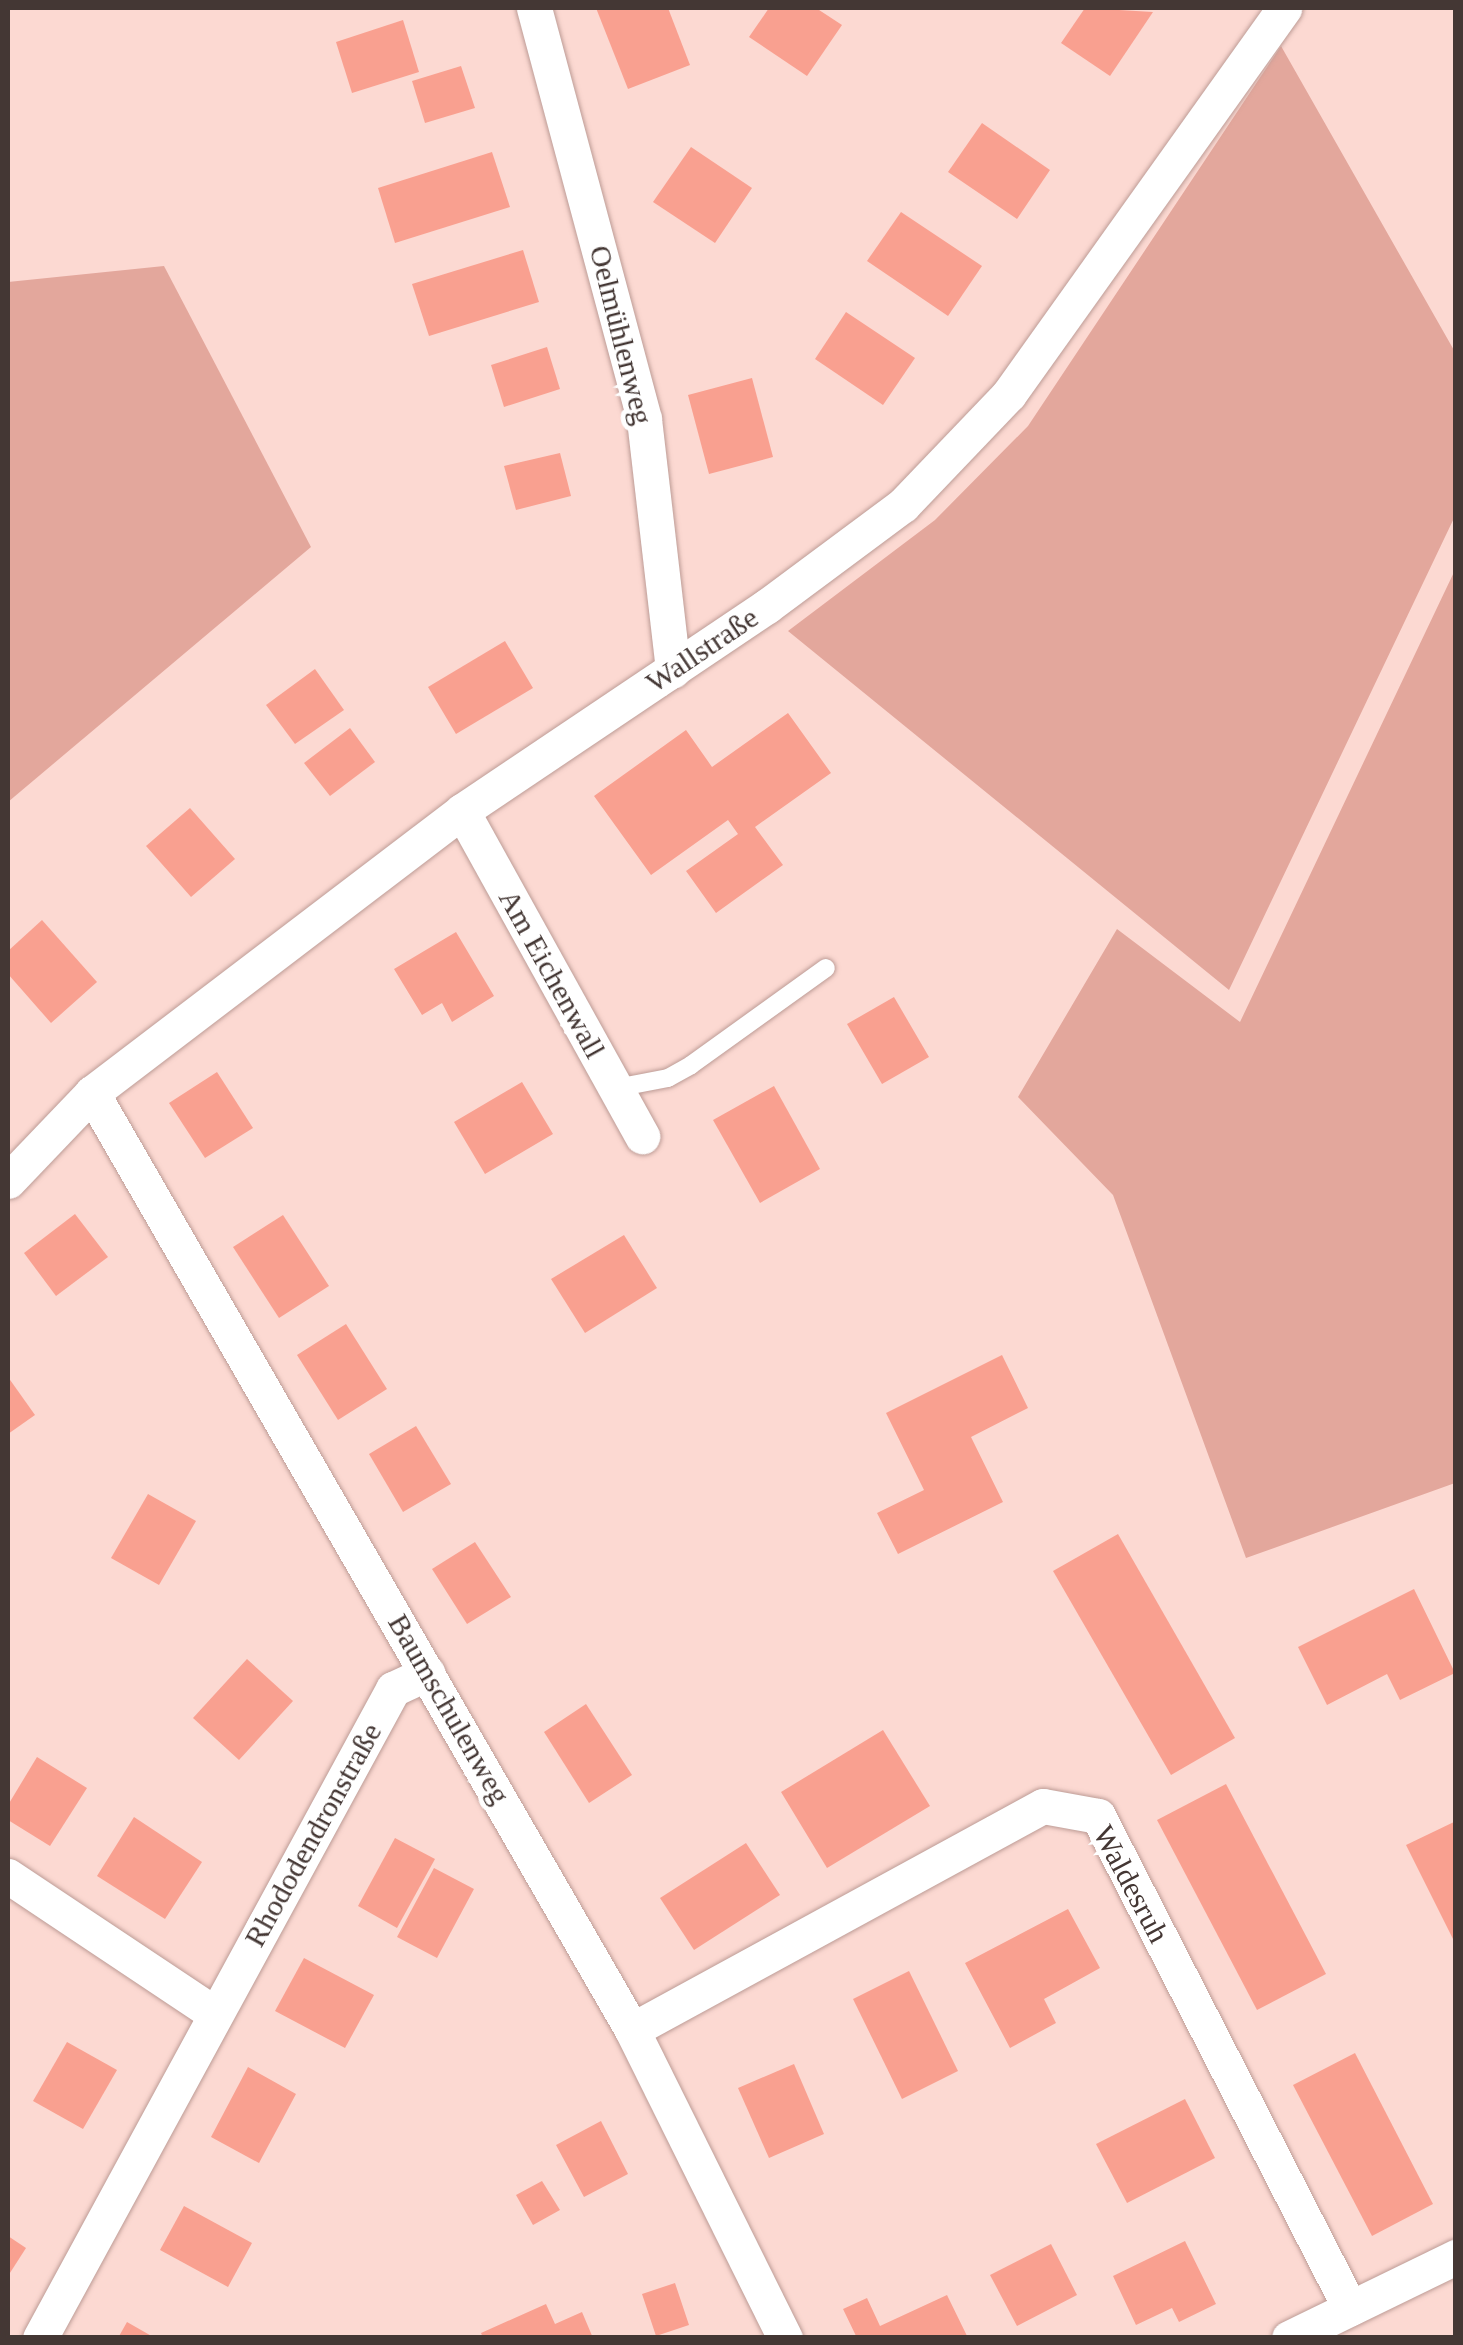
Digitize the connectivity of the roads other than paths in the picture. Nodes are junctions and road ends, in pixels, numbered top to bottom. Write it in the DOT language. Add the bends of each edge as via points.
graph roads {
  1 [pos="534,8"];
  2 [pos="1284,8"];
  3 [pos="672,670"];
  4 [pos="462,811"];
  5 [pos="826,968"];
  6 [pos="616,1088"];
  7 [pos="92,1093"];
  8 [pos="642,1136"];
  9 [pos="8,1181"];
  10 [pos="428,1673"];
  11 [pos="8,1876"];
  12 [pos="215,2014"];
  13 [pos="632,2030"];
  14 [pos="1456,2257"];
  15 [pos="1350,2308"];
  16 [pos="40,2338"];
  17 [pos="785,2338"];
  18 [pos="1289,2338"];
  1 -- 3 [label="street, Oelmühlenweg" via="644,419"];
  2 -- 3 [label="street, Wallstraße" via="1009,394 903,505"];
  3 -- 4 [label="street, Wallstraße"];
  4 -- 6 [label="street, Am Eichenwall"];
  4 -- 7 [label="street, Wallstraße"];
  5 -- 6 [label="lane" via="691,1066 668,1078"];
  6 -- 8 [label="street, Am Eichenwall"];
  7 -- 9 [label="street, Wallstraße"];
  7 -- 10 [label="street, Baumschulenweg"];
  10 -- 12 [label="street, Rhododendronstraße" via="393,1689"];
  10 -- 13 [label="street, Baumschulenweg"];
  11 -- 12 [label="street"];
  12 -- 16 [label="street, Rhododendronstraße"];
  13 -- 15 [label="street, Waldesruh" via="1043,1806 1098,1816"];
  13 -- 17 [label="street, Baumschulenweg"];
  14 -- 15 [label="street"];
  15 -- 18 [label="street"];
}
